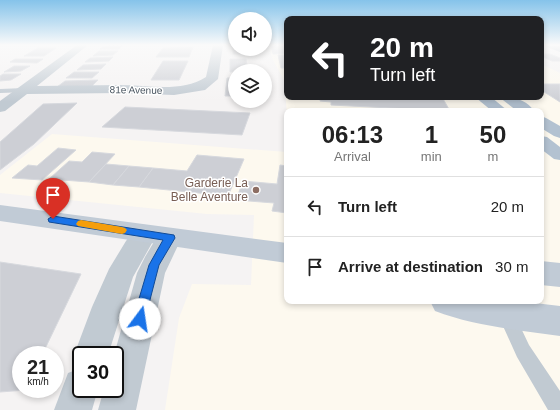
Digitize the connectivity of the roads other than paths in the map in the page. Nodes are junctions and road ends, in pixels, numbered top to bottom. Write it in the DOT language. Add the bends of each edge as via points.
graph roads {
  1 [pos="58,64"];
  2 [pos="215,64"];
  3 [pos="24,90"];
  4 [pos="0,92"];
  5 [pos="486,100"];
  6 [pos="510,100"];
  7 [pos="0,108"];
  8 [pos="497,108"];
  9 [pos="522,108"];
  10 [pos="550,130"];
  11 [pos="560,155"];
  12 [pos="3,217"];
  13 [pos="157,236"];
  14 [pos="284,253"];
  15 [pos="544,273"];
  16 [pos="560,275"];
  17 [pos="460,304"];
  18 [pos="506,314"];
  19 [pos="559,322"];
  20 [pos="94,346"];
  21 [pos="77,398"];
  22 [pos="73,410"];
  23 [pos="117,410"];
  24 [pos="560,410"];
  1 -- 3 [label="street"];
  2 -- 3 [label="street, 81e Avenue" via="212,79 200,87 174,91"];
  3 -- 4 [label="lane"];
  3 -- 7 [label="street"];
  5 -- 8 [label="main road"];
  6 -- 9 [label="main road"];
  10 -- 11 [label="main road"];
  12 -- 13 [label="street" via="53,219"];
  13 -- 14 [label="street"];
  13 -- 20 [label="street" via="126,260"];
  13 -- 23 [label="street" via="154,265"];
  15 -- 16 [label="street"];
  17 -- 18 [label="street"];
  18 -- 19 [label="street"];
  18 -- 24 [label="lane" via="523,351"];
  21 -- 22 [label="street"];
}
